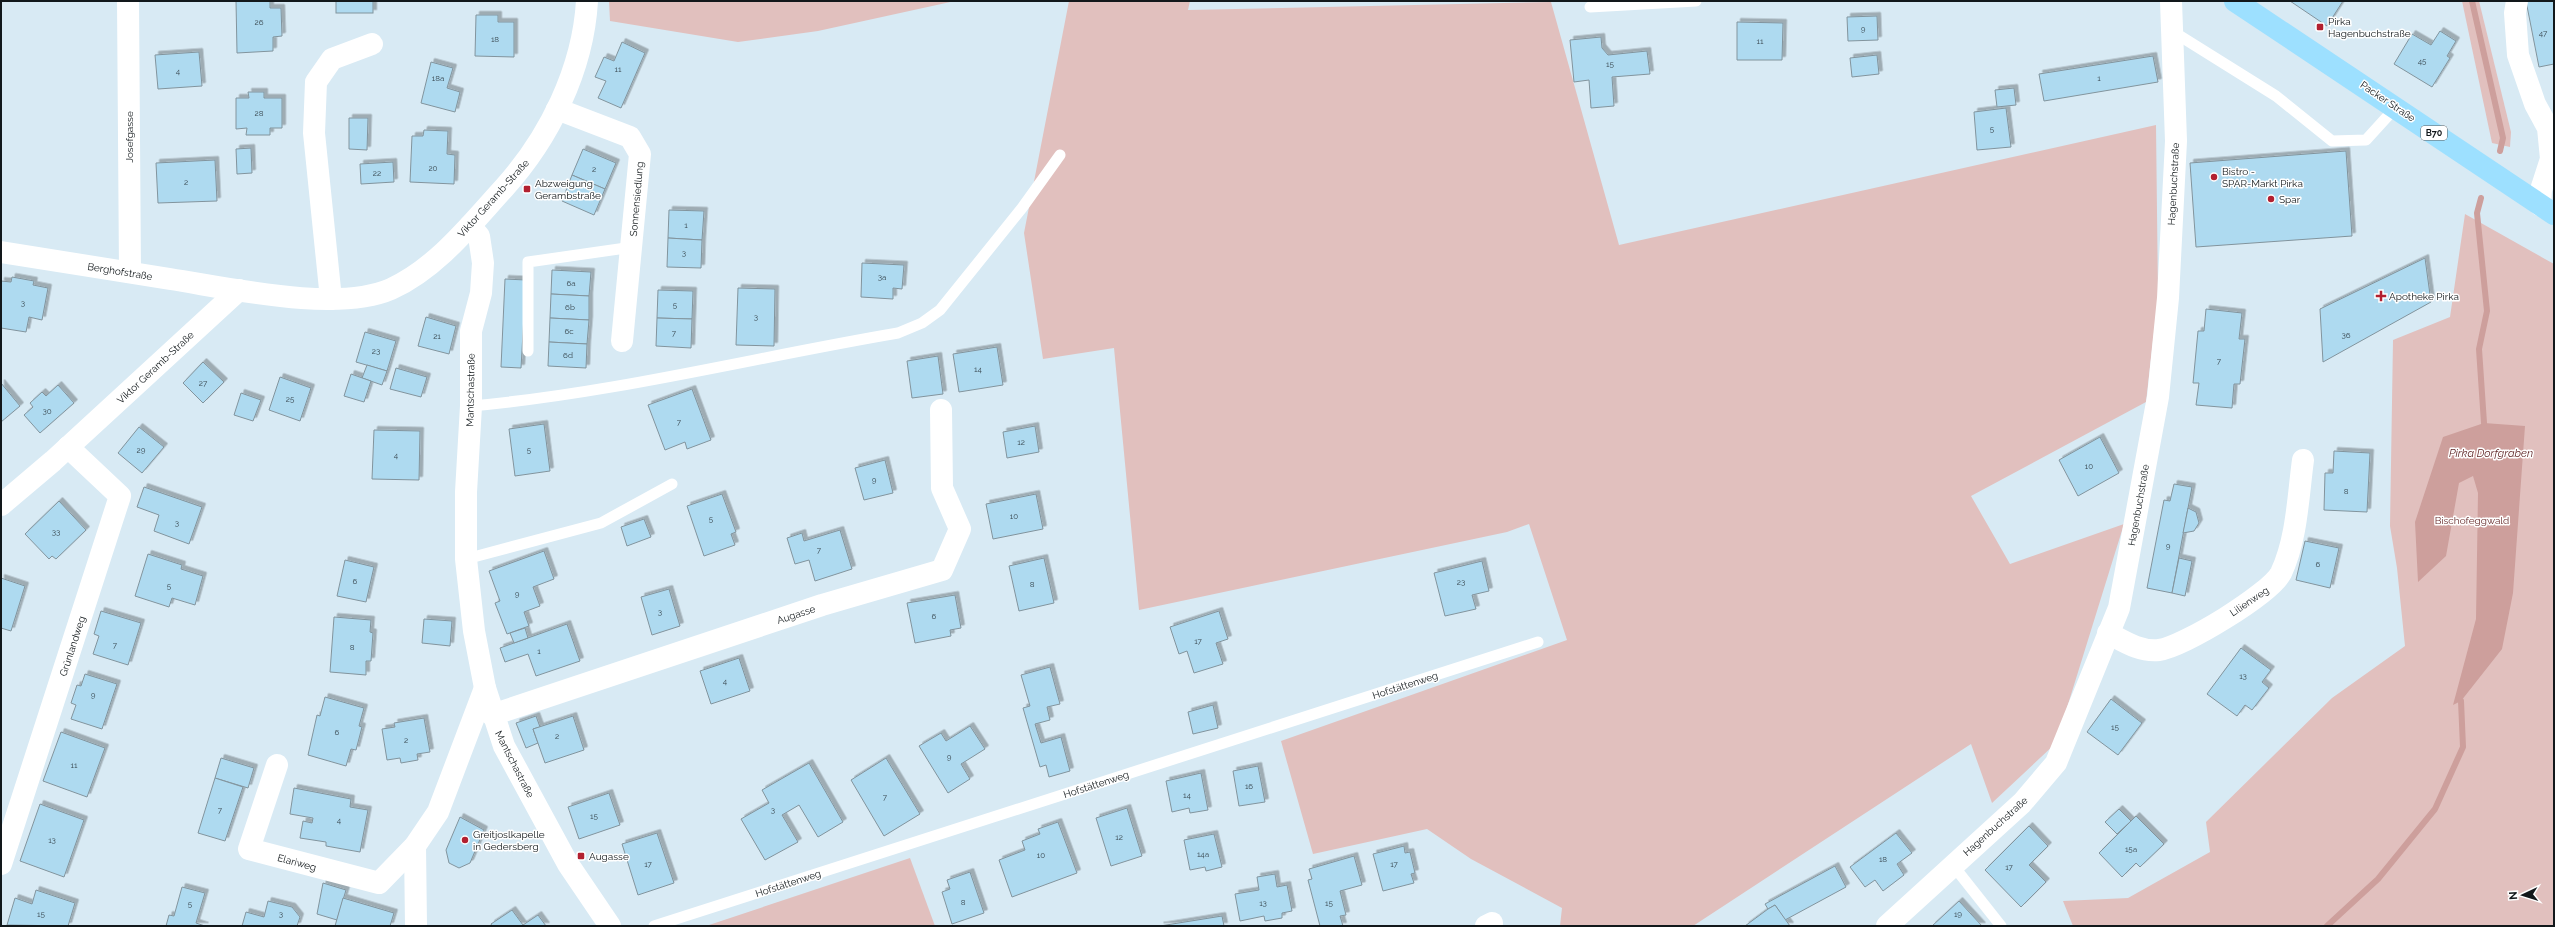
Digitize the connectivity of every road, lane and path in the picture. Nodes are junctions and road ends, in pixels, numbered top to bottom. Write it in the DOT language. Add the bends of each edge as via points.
graph roads {
  1 [pos="128,1"];
  2 [pos="587,1"];
  3 [pos="1696,1"];
  4 [pos="2171,1"];
  5 [pos="2236,1"];
  6 [pos="2517,1"];
  7 [pos="1590,7"];
  8 [pos="2172,31"];
  9 [pos="372,44"];
  10 [pos="2396,107"];
  11 [pos="557,109"];
  12 [pos="1060,154"];
  13 [pos="2547,210"];
  14 [pos="470,226"];
  15 [pos="633,246"];
  16 [pos="1,252"];
  17 [pos="130,272"];
  18 [pos="239,290"];
  19 [pos="331,299"];
  20 [pos="622,341"];
  21 [pos="528,351"];
  22 [pos="471,406"];
  23 [pos="941,410"];
  24 [pos="68,447"];
  25 [pos="2303,460"];
  26 [pos="672,484"];
  27 [pos="1,505"];
  28 [pos="466,559"];
  29 [pos="2108,633"];
  30 [pos="1538,642"];
  31 [pos="485,688"];
  32 [pos="492,715"];
  33 [pos="277,766"];
  34 [pos="415,846"];
  35 [pos="1,864"];
  36 [pos="1952,864"];
  37 [pos="416,926"];
  38 [pos="610,926"];
  39 [pos="654,926"];
  40 [pos="1887,926"];
  41 [pos="2000,926"];
  1 -- 17 [label="street, Josefgasse"];
  2 -- 11 [label="street, Viktor Geramb-Straße" via="586,21 577,57"];
  3 -- 7 [label="lane"];
  4 -- 8 [label="street, Hagenbuchstraße"];
  5 -- 10 [label="main road, Packer Straße / B70"];
  6 -- 13 [label="street, Packer Straße" via="2515,13 2518,54 2535,104 2548,128 2551,159 2542,190"];
  8 -- 10 [label="lane" via="2276,96 2332,141 2366,140"];
  8 -- 29 [label="street, Hagenbuchstraße" via="2176,141 2168,298 2158,389 2119,608"];
  9 -- 19 [label="street" via="332,60 316,82 314,133"];
  10 -- 13 [label="main road, Packer Straße / B70"];
  11 -- 14 [label="street, Viktor Geramb-Straße" via="525,165"];
  11 -- 15 [label="street, Sonnensiedlung" via="630,137 634,143 640,154"];
  12 -- 22 [label="lane" via="1022,208 940,310 922,323 898,333 620,384 506,403"];
  14 -- 19 [label="street, Viktor Geramb-Straße" via="438,257 391,289 357,299"];
  14 -- 22 [label="street, Mantschastraße" via="479,236 483,263 481,293 471,331"];
  15 -- 20 [label="street, Sonnensiedlung"];
  15 -- 21 [label="lane" via="528,262"];
  16 -- 17 [label="street, Berghofstraße"];
  17 -- 18 [label="street, Berghofstraße"];
  18 -- 19 [label="street, Viktor Geramb-Straße"];
  18 -- 24 [label="street, Viktor Geramb-Straße"];
  22 -- 28 [label="street, Mantschastraße" via="466,492"];
  23 -- 32 [label="street, Augasse" via="942,488 960,529 942,570 822,605"];
  24 -- 27 [label="street, Viktor Geramb-Straße"];
  24 -- 35 [label="street, Grünlandweg" via="120,496"];
  25 -- 29 [label="street, Lilienweg" via="2294,530 2286,560 2271,587 2193,636 2160,650 2139,649"];
  26 -- 28 [label="lane" via="601,524"];
  28 -- 31 [label="street, Mantschastraße" via="474,631"];
  29 -- 36 [label="street, Hagenbuchstraße" via="2056,763 2022,803"];
  30 -- 39 [label="lane, Hofstättenweg"];
  31 -- 32 [label="street, Mantschastraße"];
  31 -- 34 [label="street, Elariweg" via="438,812"];
  32 -- 38 [label="street, Mantschastraße" via="504,746 568,864"];
  33 -- 34 [label="street, Elariweg" via="249,849 379,883"];
  34 -- 37 [label="street"];
  36 -- 40 [label="street, Hagenbuchstraße"];
  36 -- 41 [label="lane"];
}
